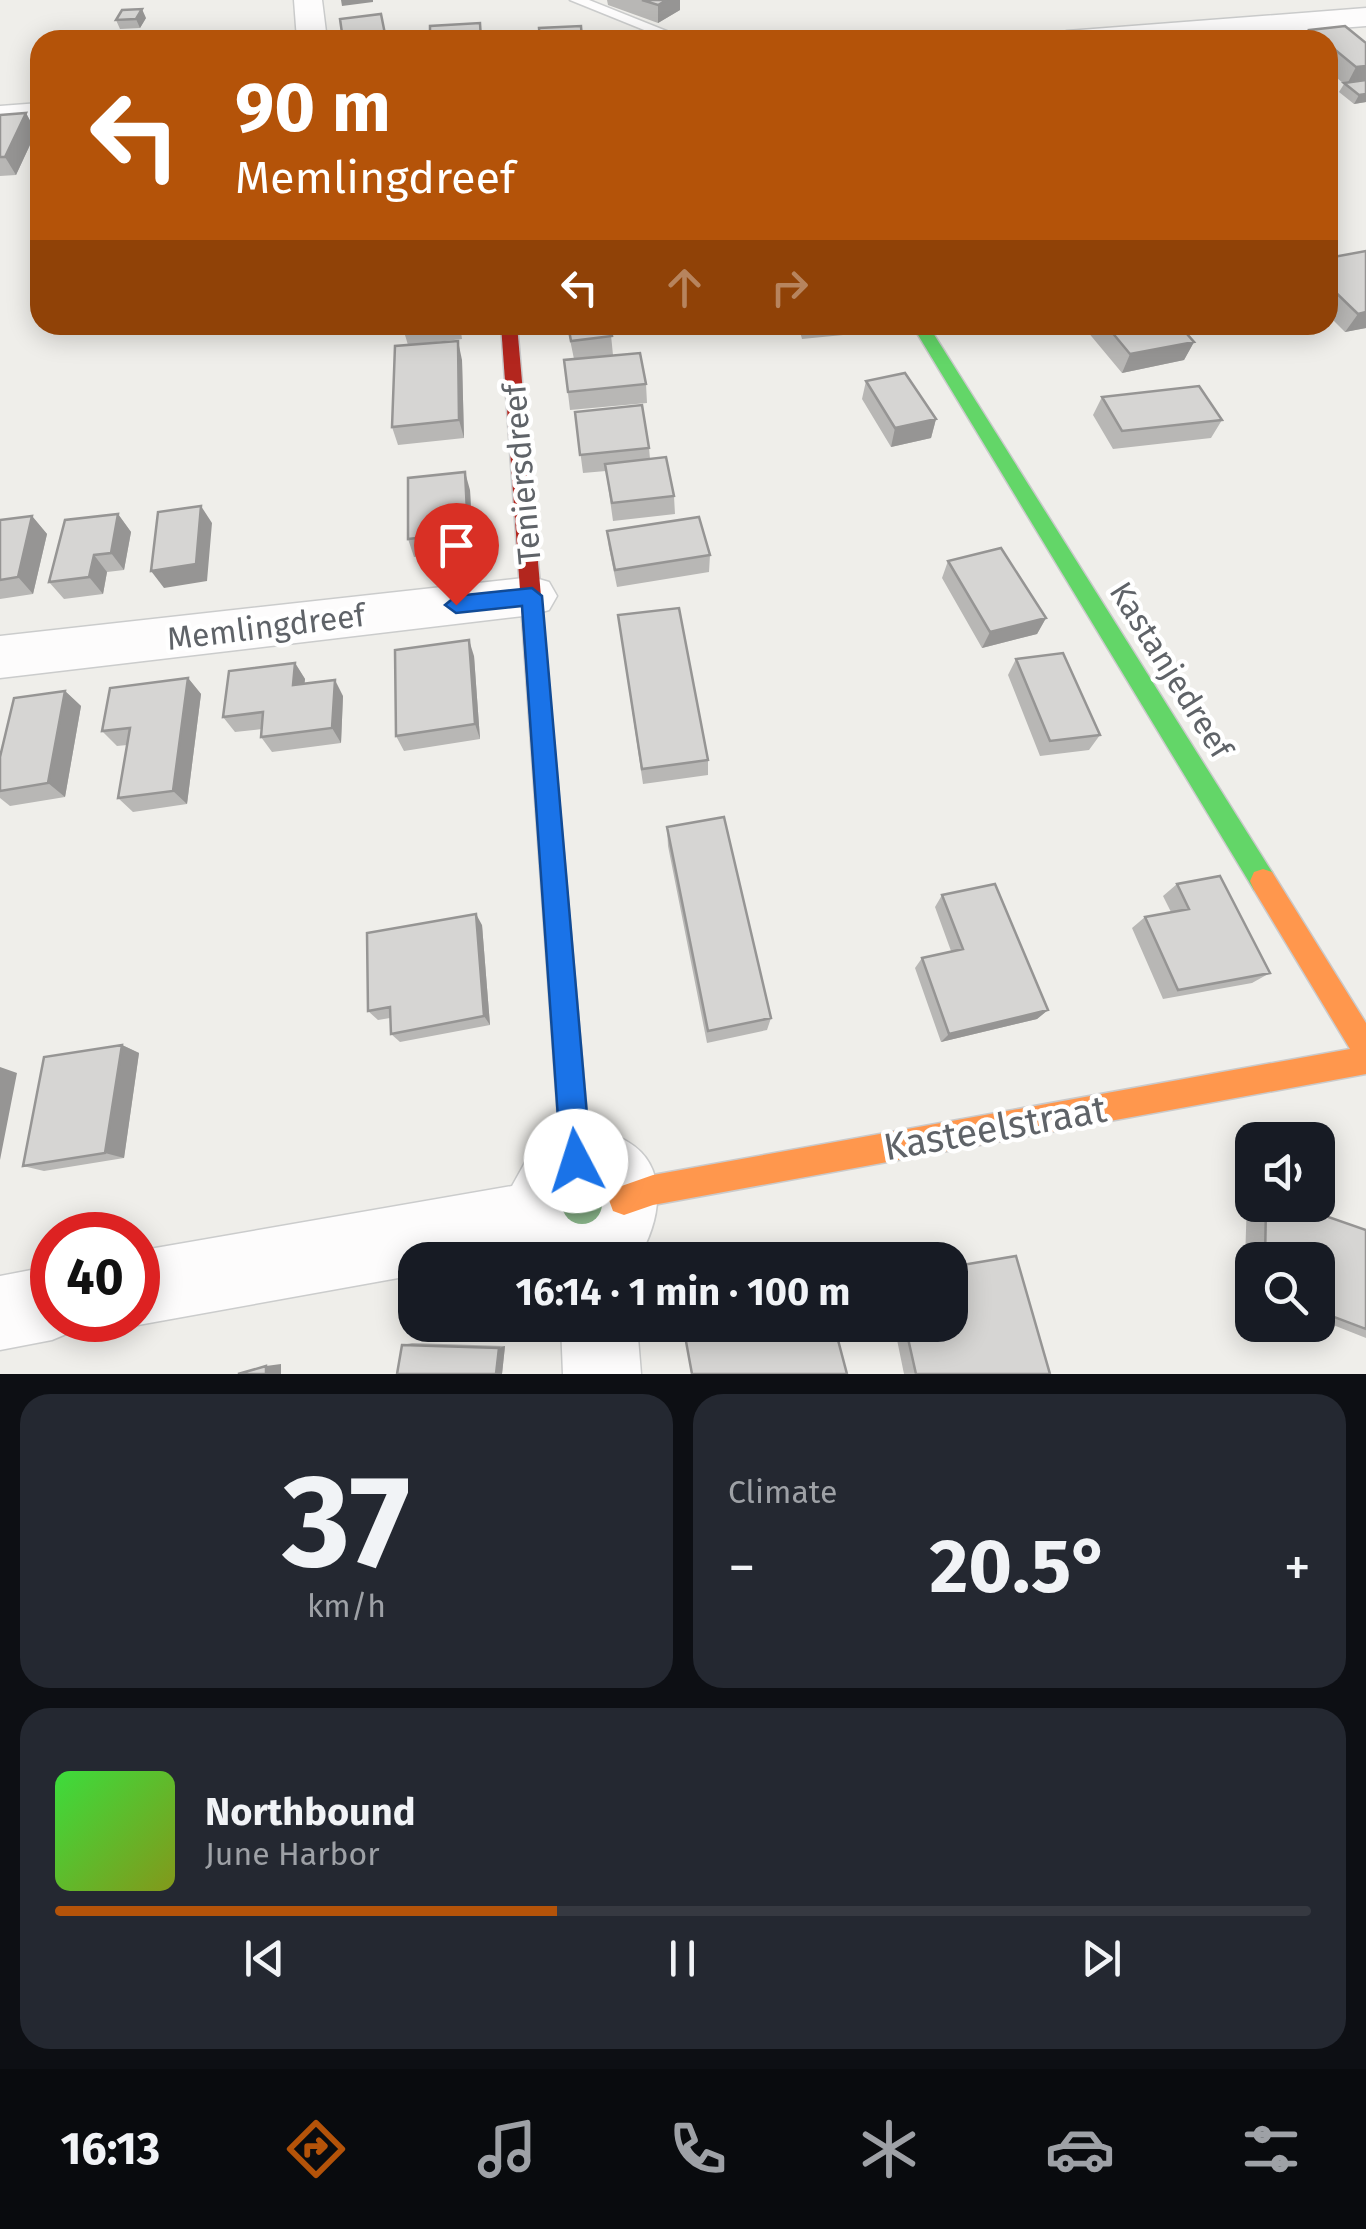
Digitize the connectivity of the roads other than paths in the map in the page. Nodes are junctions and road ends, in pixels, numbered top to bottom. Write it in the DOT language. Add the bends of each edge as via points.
graph roads {
  1 [pos="308,0"];
  2 [pos="577,0"];
  3 [pos="1358,24"];
  4 [pos="311,30"];
  5 [pos="656,30"];
  6 [pos="1249,30"];
  7 [pos="30,114"];
  8 [pos="0,116"];
  9 [pos="510,335"];
  10 [pos="926,335"];
  11 [pos="532,596"];
  12 [pos="0,658"];
  13 [pos="1366,1049"];
  14 [pos="1366,1060"];
  15 [pos="584,1217"];
  16 [pos="160,1284"];
  17 [pos="30,1308"];
  18 [pos="0,1313"];
  19 [pos="600,1342"];
  20 [pos="602,1374"];
  1 -- 4 [label="street"];
  2 -- 5 [label="lane"];
  3 -- 6 [label="street"];
  7 -- 8 [label="street"];
  9 -- 11 [label="street, Teniersdreef"];
  10 -- 13 [label="street, Kastanjedreef"];
  11 -- 12 [label="street, Memlingdreef"];
  11 -- 15 [label="street, Teniersdreef"];
  14 -- 15 [label="street, Kasteelstraat" via="653,1190"];
  15 -- 16 [label="street, Kasteelstraat" via="522,1220"];
  17 -- 18 [label="street"];
  19 -- 20 [label="street"];
}
